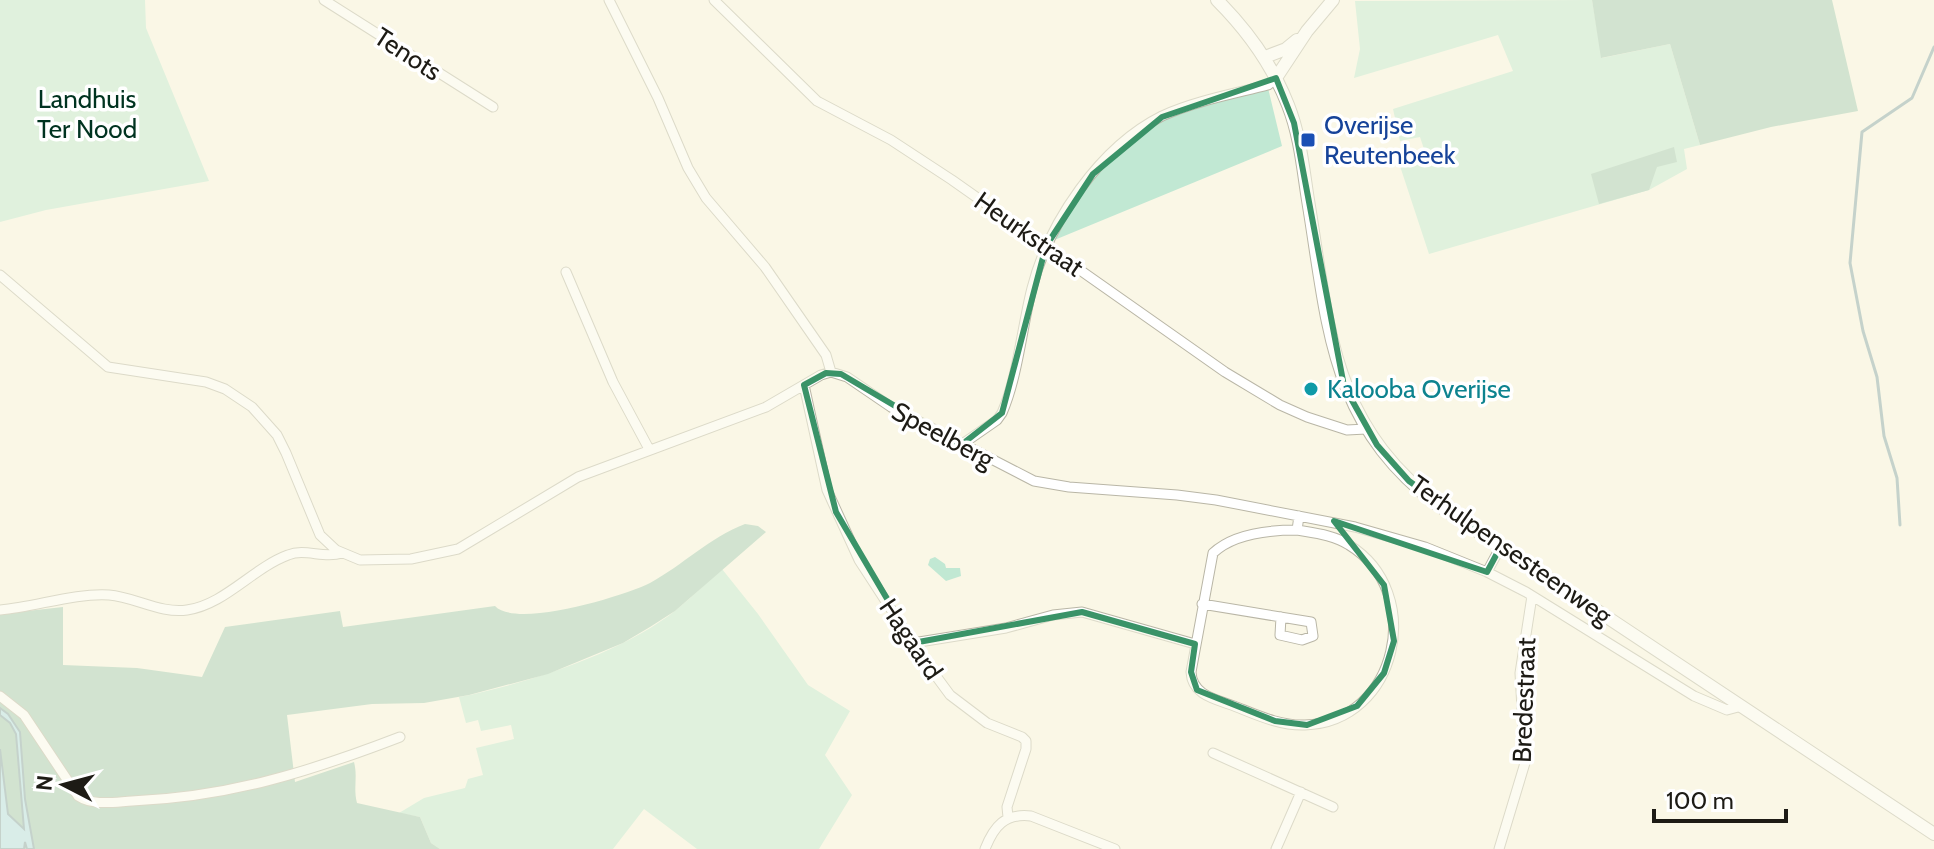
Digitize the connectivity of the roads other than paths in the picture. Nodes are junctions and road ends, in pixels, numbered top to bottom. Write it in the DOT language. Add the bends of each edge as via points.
graph roads {
  1 [pos="324,0"];
  2 [pos="609,0"];
  3 [pos="714,0"];
  4 [pos="1217,0"];
  5 [pos="1333,0"];
  6 [pos="1307,31"];
  7 [pos="1265,57"];
  8 [pos="1276,78"];
  9 [pos="493,107"];
  10 [pos="1046,246"];
  11 [pos="566,272"];
  12 [pos="0,275"];
  13 [pos="831,372"];
  14 [pos="804,385"];
  15 [pos="1366,429"];
  16 [pos="961,445"];
  17 [pos="649,449"];
  18 [pos="1299,516"];
  19 [pos="1313,519"];
  20 [pos="1297,530"];
  21 [pos="1311,533"];
  22 [pos="1501,546"];
  23 [pos="342,553"];
  24 [pos="1487,572"];
  25 [pos="1532,596"];
  26 [pos="1202,604"];
  27 [pos="0,610"];
  28 [pos="1281,617"];
  29 [pos="913,643"];
  30 [pos="1195,644"];
  31 [pos="0,696"];
  32 [pos="1743,705"];
  33 [pos="400,737"];
  34 [pos="1213,753"];
  35 [pos="1301,792"];
  36 [pos="1333,807"];
  37 [pos="1008,817"];
  38 [pos="1934,834"];
  39 [pos="985,849"];
  40 [pos="1115,849"];
  41 [pos="1276,849"];
  42 [pos="1499,849"];
  1 -- 9 [label="street, Tenots"];
  2 -- 13 [label="street" via="688,168 706,198 765,267 826,355"];
  3 -- 10 [label="street, Heurkstraat" via="817,101 891,140"];
  4 -- 7 [label="main road, Terhulpensesteenweg"];
  5 -- 6 [label="main road"];
  6 -- 7 [label="main road" via="1286,49"];
  6 -- 8 [label="main road"];
  7 -- 8 [label="main road, Terhulpensesteenweg"];
  8 -- 10 [label="street" via="1268,85 1188,106 1140,129 1093,174"];
  8 -- 15 [label="main road, Terhulpensesteenweg" via="1300,151 1335,359"];
  10 -- 15 [label="street, Heurkstraat" via="1271,400 1337,428"];
  10 -- 16 [label="street" via="1005,404 997,420"];
  11 -- 17 [label="street" via="613,382"];
  12 -- 23 [label="street" via="108,367 206,382 252,407 281,443 320,535"];
  13 -- 14 [label="street"];
  13 -- 16 [label="street, Speelberg"];
  14 -- 17 [label="street" via="766,407"];
  14 -- 29 [label="street, Hagaard" via="832,501 859,560"];
  15 -- 22 [label="main road, Terhulpensesteenweg" via="1409,481"];
  16 -- 18 [label="street, Speelberg" via="1051,485 1177,495"];
  17 -- 23 [label="street" via="578,477 458,549 394,560 360,560"];
  18 -- 19 [label="street, Speelberg"];
  18 -- 20 [label="street"];
  19 -- 21 [label="street"];
  19 -- 24 [label="street, Speelberg" via="1425,547"];
  20 -- 21 [label="street"];
  20 -- 26 [label="street" via="1219,547 1210,563"];
  21 -- 30 [label="street" via="1353,546 1375,570 1390,600 1392,653 1373,690 1357,706 1307,725 1262,717 1197,690 1191,681"];
  22 -- 24 [label="street"];
  22 -- 32 [label="main road, Terhulpensesteenweg"];
  23 -- 27 [label="street" via="292,553 207,604 185,611 100,595"];
  24 -- 25 [label="street, Speelberg"];
  25 -- 32 [label="street, Speelberg" via="1694,696 1727,710"];
  25 -- 42 [label="street, Bredestraat" via="1520,673 1525,763"];
  26 -- 28 [label="street"];
  26 -- 30 [label="street"];
  29 -- 30 [label="street" via="1082,612"];
  29 -- 37 [label="street, Hagaard" via="960,705 1026,741"];
  31 -- 33 [label="street" via="24,715 78,796 88,802 222,792 323,767"];
  32 -- 38 [label="main road, Terhulpensesteenweg"];
  34 -- 35 [label="street"];
  35 -- 36 [label="street"];
  35 -- 41 [label="street"];
  37 -- 39 [label="street, Hagaard" via="998,824"];
  37 -- 40 [label="street" via="1031,816"];
}
